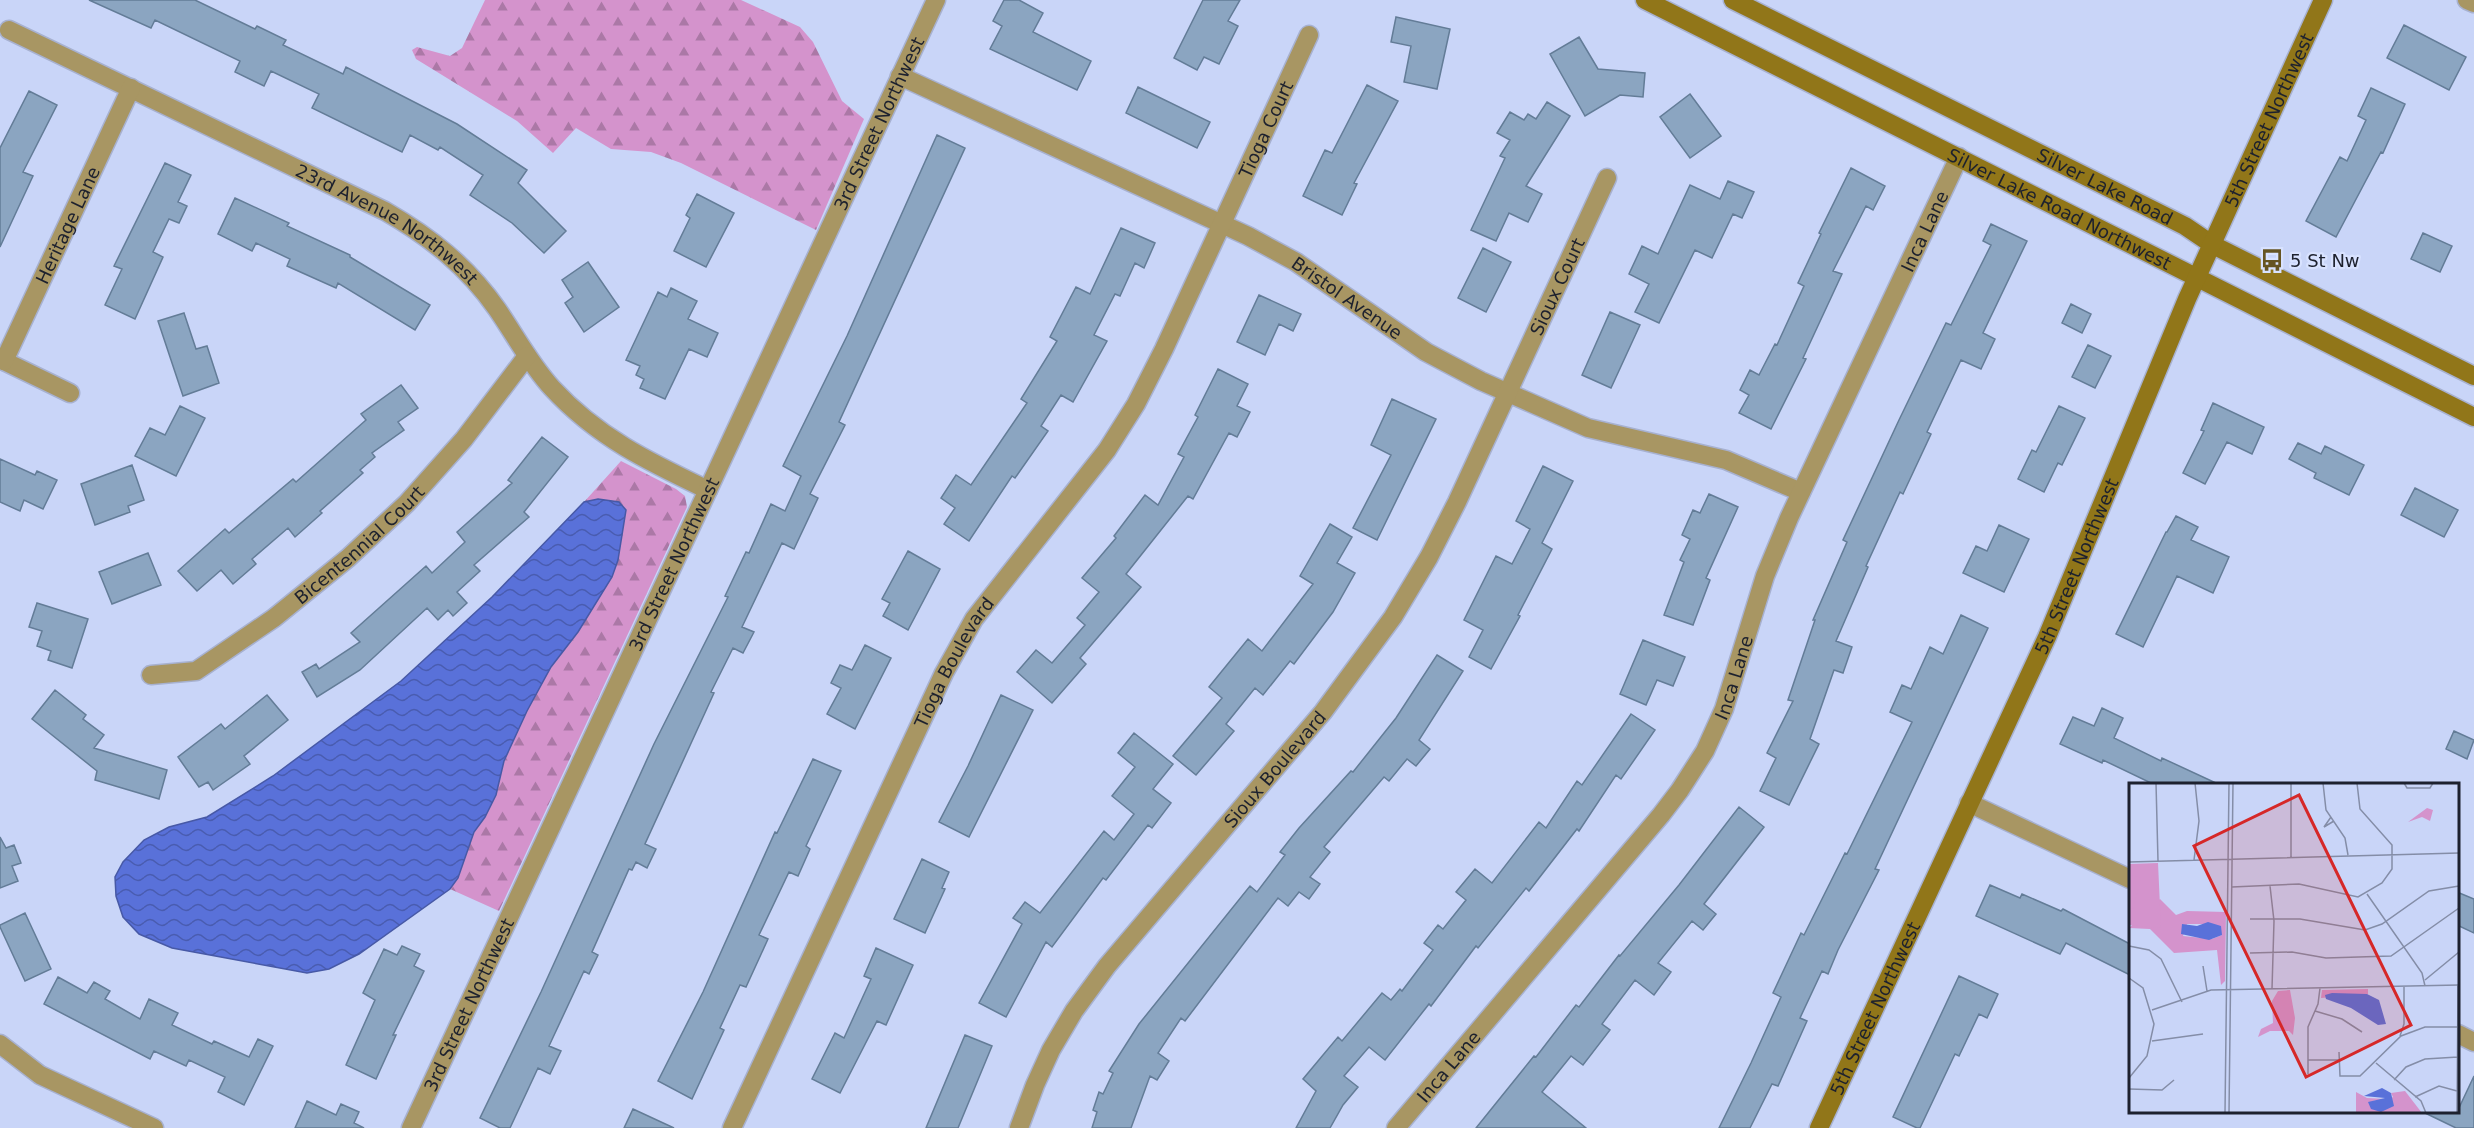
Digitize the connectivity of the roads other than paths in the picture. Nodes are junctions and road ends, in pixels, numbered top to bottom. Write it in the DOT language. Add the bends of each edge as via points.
graph roads {
  1 [pos="936,0"];
  2 [pos="1645,0"];
  3 [pos="1733,0"];
  4 [pos="2323,0"];
  5 [pos="2468,0"];
  6 [pos="2474,3"];
  7 [pos="9,30"];
  8 [pos="1309,35"];
  9 [pos="900,76"];
  10 [pos="131,88"];
  11 [pos="1959,157"];
  12 [pos="1607,177"];
  13 [pos="1222,224"];
  14 [pos="2213,244"];
  15 [pos="2198,277"];
  16 [pos="527,356"];
  17 [pos="2,360"];
  18 [pos="2474,376"];
  19 [pos="70,393"];
  20 [pos="1507,393"];
  21 [pos="2474,417"];
  22 [pos="708,490"];
  23 [pos="1801,492"];
  24 [pos="151,675"];
  25 [pos="1969,803"];
  26 [pos="2129,879"];
  27 [pos="2459,1035"];
  28 [pos="2474,1042"];
  29 [pos="0,1044"];
  30 [pos="154,1128"];
  31 [pos="411,1128"];
  32 [pos="732,1128"];
  33 [pos="1019,1128"];
  34 [pos="1396,1128"];
  35 [pos="1820,1128"];
  1 -- 9 [label="street, 3rd Street Northwest"];
  2 -- 11 [label="main road, Silver Lake Road Northwest"];
  3 -- 14 [label="main road, Silver Lake Road" via="2185,226"];
  4 -- 14 [label="main road, 5th Street Northwest"];
  5 -- 6 [label="street"];
  7 -- 10 [label="street, 23rd Avenue Northwest"];
  8 -- 13 [label="street, Tioga Court"];
  9 -- 13 [label="street, Bristol Avenue"];
  9 -- 22 [label="street, 3rd Street Northwest"];
  10 -- 16 [label="street, 23rd Avenue Northwest" via="418,230 476,282"];
  10 -- 17 [label="street, Heritage Lane"];
  11 -- 15 [label="main road, Silver Lake Road Northwest"];
  11 -- 23 [label="street, Inca Lane"];
  12 -- 20 [label="street, Sioux Court"];
  13 -- 20 [label="street, Bristol Avenue" via="1296,262 1426,352"];
  13 -- 32 [label="street, Tioga Boulevard" via="1136,404 1107,450 974,619 944,673"];
  14 -- 15 [label="main road, 5th Street Northwest"];
  14 -- 18 [label="main road, Silver Lake Road"];
  15 -- 21 [label="main road, Silver Lake Road Northwest"];
  15 -- 25 [label="main road, 5th Street Northwest" via="2047,636"];
  16 -- 22 [label="street, 23rd Avenue Northwest" via="551,387 608,438"];
  16 -- 24 [label="street, Bicentennial Court" via="464,439 407,502 348,558 274,618 196,671"];
  17 -- 19 [label="street, Heritage Lane"];
  20 -- 23 [label="street, Bristol Avenue" via="1588,428 1726,460"];
  20 -- 33 [label="street, Sioux Boulevard" via="1434,548 1393,617 1323,712 1107,966 1074,1011 1051,1050"];
  22 -- 31 [label="street, 3rd Street Northwest"];
  23 -- 34 [label="street, Inca Lane" via="1765,576 1724,709 1705,751 1680,790"];
  25 -- 26 [label="street"];
  25 -- 35 [label="main road, 5th Street Northwest"];
  27 -- 28 [label="street"];
  29 -- 30 [label="street" via="40,1075"];
}
